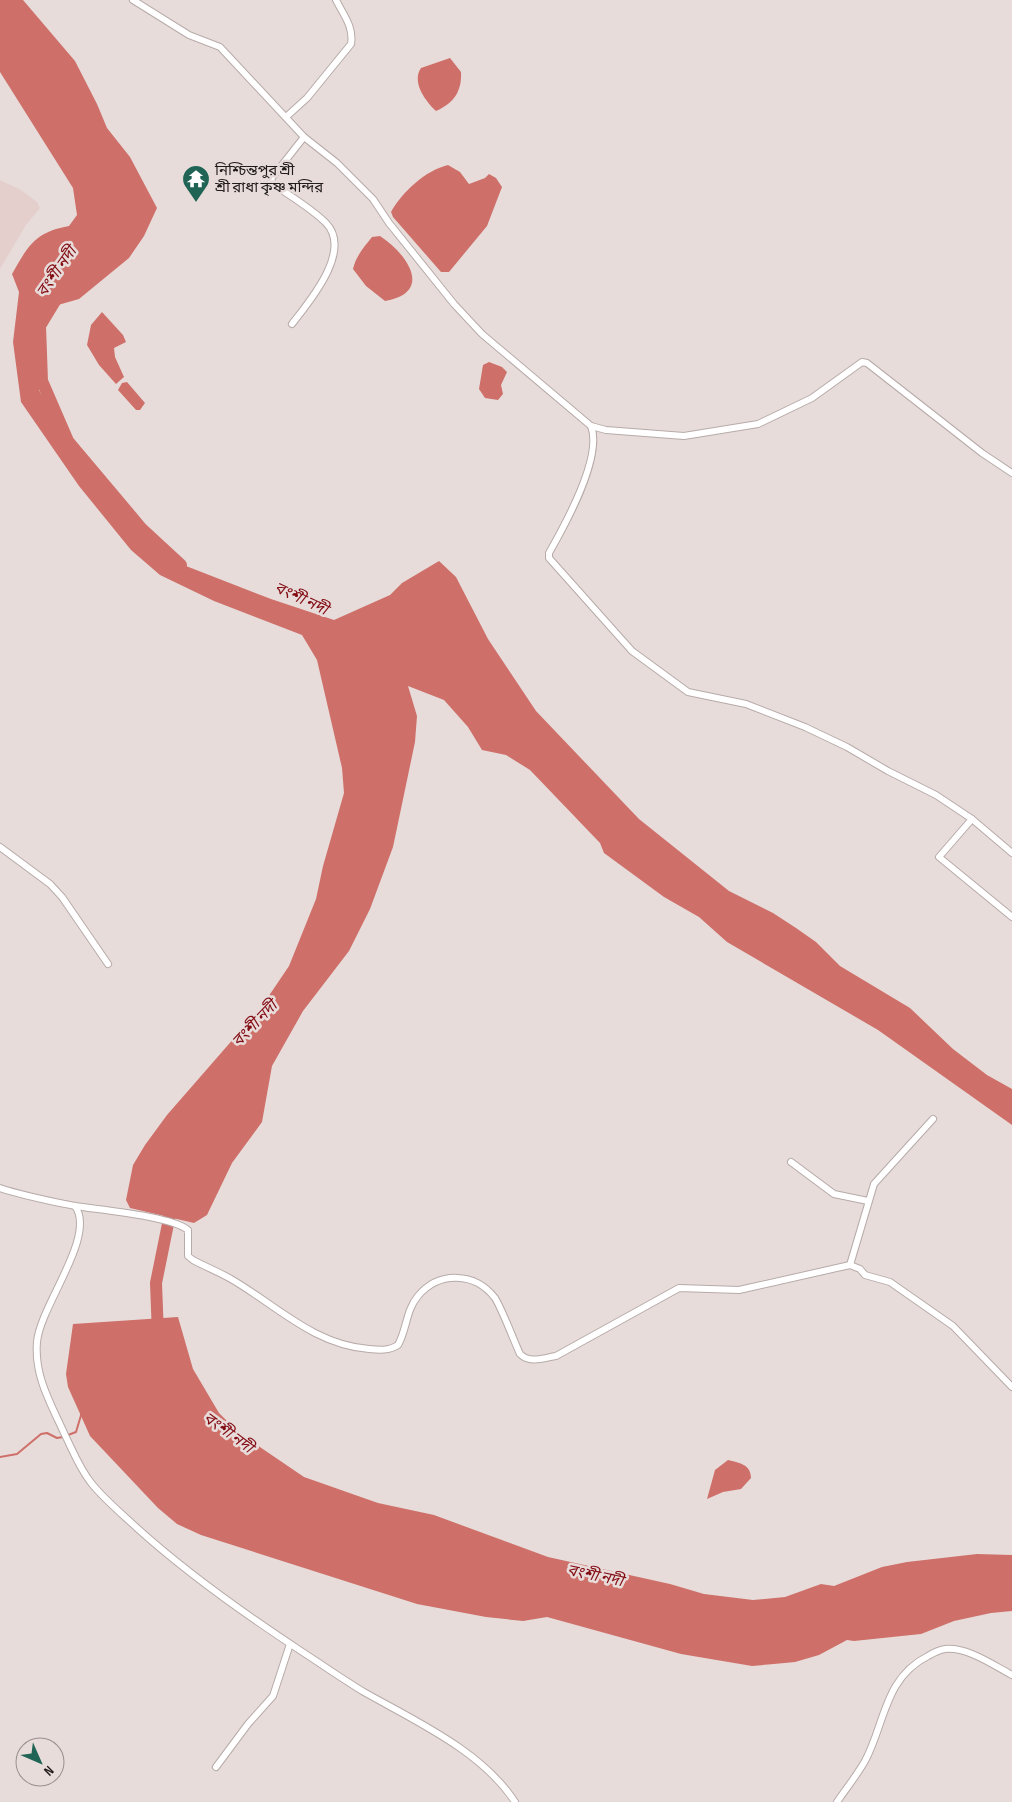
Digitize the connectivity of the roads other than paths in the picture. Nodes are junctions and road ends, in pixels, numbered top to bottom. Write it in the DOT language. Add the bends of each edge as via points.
graph roads {
  1 [pos="133,0"];
  2 [pos="336,0"];
  3 [pos="286,117"];
  4 [pos="304,136"];
  5 [pos="292,324"];
  6 [pos="591,426"];
  7 [pos="1012,474"];
  8 [pos="972,819"];
  9 [pos="0,847"];
  10 [pos="1012,853"];
  11 [pos="1012,917"];
  12 [pos="108,964"];
  13 [pos="933,1119"];
  14 [pos="791,1162"];
  15 [pos="0,1188"];
  16 [pos="868,1201"];
  17 [pos="75,1206"];
  18 [pos="850,1265"];
  19 [pos="1012,1387"];
  20 [pos="290,1644"];
  21 [pos="1012,1675"];
  22 [pos="216,1767"];
  23 [pos="515,1802"];
  24 [pos="837,1802"];
  1 -- 3 [label="street" via="189,35 220,47"];
  2 -- 3 [label="street" via="349,24 352,44 307,98"];
  3 -- 4 [label="street"];
  4 -- 5 [label="street" via="271,179 273,184 326,223 334,237 335,251 324,280"];
  4 -- 6 [label="street" via="373,199 388,223 482,334"];
  6 -- 7 [label="street" via="684,436 758,424 812,398 862,362"];
  6 -- 8 [label="street" via="588,474 549,558 632,651 688,692 746,704 805,727 916,784"];
  8 -- 10 [label="street"];
  8 -- 11 [label="street" via="940,857"];
  9 -- 12 [label="street" via="50,884"];
  13 -- 16 [label="street" via="874,1184"];
  14 -- 16 [label="street" via="834,1194"];
  15 -- 17 [label="street"];
  16 -- 18 [label="street"];
  17 -- 18 [label="street" via="171,1222 188,1230 188,1256 230,1278 279,1312 334,1342 383,1350 398,1345 418,1295 449,1276 462,1278 486,1290 495,1299 520,1354 526,1359 537,1360 556,1356 679,1288 738,1290"];
  17 -- 20 [label="street" via="80,1216 80,1231 64,1275 39,1327 37,1344 41,1380 76,1460 110,1504 161,1550 206,1586"];
  18 -- 19 [label="street" via="865,1275 890,1282 953,1326"];
  20 -- 22 [label="street" via="273,1696"];
  20 -- 23 [label="street" via="363,1691 416,1720 482,1765"];
  21 -- 24 [label="street" via="961,1651 946,1649 922,1659 895,1687 865,1760"];
}
